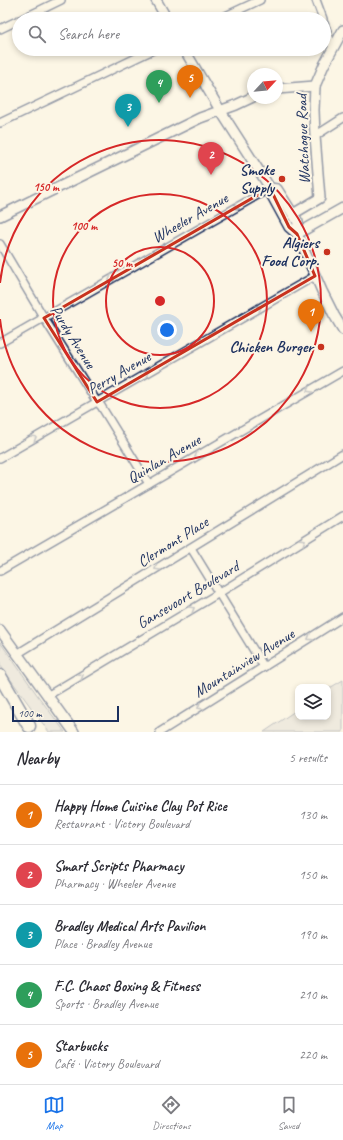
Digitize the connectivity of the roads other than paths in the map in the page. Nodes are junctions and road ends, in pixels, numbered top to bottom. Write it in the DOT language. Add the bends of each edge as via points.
graph roads {
  1 [pos="61,0"];
  2 [pos="156,0"];
  3 [pos="260,0"];
  4 [pos="316,0"];
  5 [pos="36,12"];
  6 [pos="163,12"];
  7 [pos="234,12"];
  8 [pos="320,12"];
  9 [pos="12,24"];
  10 [pos="0,29"];
  11 [pos="343,30"];
  12 [pos="331,42"];
  13 [pos="333,48"];
  14 [pos="331,52"];
  15 [pos="140,56"];
  16 [pos="188,56"];
  17 [pos="328,56"];
  18 [pos="316,86"];
  19 [pos="283,89"];
  20 [pos="247,99"];
  21 [pos="220,110"];
  22 [pos="343,118"];
  23 [pos="0,123"];
  24 [pos="315,136"];
  25 [pos="270,188"];
  26 [pos="343,208"];
  27 [pos="293,214"];
  28 [pos="0,216"];
  29 [pos="297,234"];
  30 [pos="0,244"];
  31 [pos="315,276"];
  32 [pos="44,318"];
  33 [pos="343,330"];
  34 [pos="0,343"];
  35 [pos="343,371"];
  36 [pos="97,402"];
  37 [pos="343,454"];
  38 [pos="0,458"];
  39 [pos="149,484"];
  40 [pos="343,516"];
  41 [pos="191,548"];
  42 [pos="0,571"];
  43 [pos="219,593"];
  44 [pos="343,618"];
  45 [pos="0,630"];
  46 [pos="17,654"];
  47 [pos="264,667"];
  48 [pos="0,676"];
  49 [pos="0,687"];
  50 [pos="47,696"];
  51 [pos="31,729"];
  52 [pos="74,732"];
  53 [pos="160,732"];
  1 -- 5 [label="street"];
  2 -- 6 [label="street"];
  3 -- 7 [label="street"];
  4 -- 8 [label="street"];
  9 -- 10 [label="street"];
  11 -- 13 [label="street, Watchogue Road"];
  12 -- 13 [label="street"];
  13 -- 14 [label="street, Watchogue Road"];
  15 -- 23 [label="street"];
  16 -- 21 [label="street"];
  17 -- 18 [label="street, Watchogue Road"];
  18 -- 19 [label="street"];
  18 -- 24 [label="street, Watchogue Road"];
  20 -- 21 [label="street"];
  21 -- 25 [label="street"];
  21 -- 28 [label="street"];
  22 -- 24 [label="street"];
  24 -- 27 [label="street, Watchogue Road" via="320,198"];
  25 -- 27 [label="street" via="277,189"];
  25 -- 29 [label="street" via="289,227"];
  25 -- 32 [label="street, Wheeler Avenue, one-way"];
  26 -- 29 [label="street"];
  27 -- 29 [label="street" via="298,222"];
  29 -- 31 [label="street"];
  30 -- 32 [label="street, Purdy Avenue"];
  31 -- 33 [label="street"];
  36 -- 31 [label="street, Perry Avenue, one-way"];
  32 -- 34 [label="street, Wheeler Avenue"];
  32 -- 36 [label="street, Purdy Avenue"];
  35 -- 39 [label="street, Quinlan Avenue, one-way"];
  38 -- 36 [label="street, Perry Avenue, one-way"];
  36 -- 39 [label="street, Purdy Avenue"];
  37 -- 41 [label="street, Clermont Place"];
  39 -- 42 [label="street, Quinlan Avenue"];
  43 -- 40 [label="street, Gansevoort Boulevard, one-way"];
  41 -- 43 [label="street"];
  41 -- 46 [label="street, Clermont Place, one-way"];
  43 -- 47 [label="street"];
  50 -- 43 [label="street, Gansevoort Boulevard, one-way"];
  44 -- 47 [label="street, Mountainview Avenue, one-way"];
  45 -- 46 [label="street"];
  46 -- 50 [label="street"];
  47 -- 53 [label="street, Mountainview Avenue, one-way"];
  48 -- 51 [label="highway"];
  49 -- 51 [label="highway"];
  50 -- 52 [label="street"];
}
